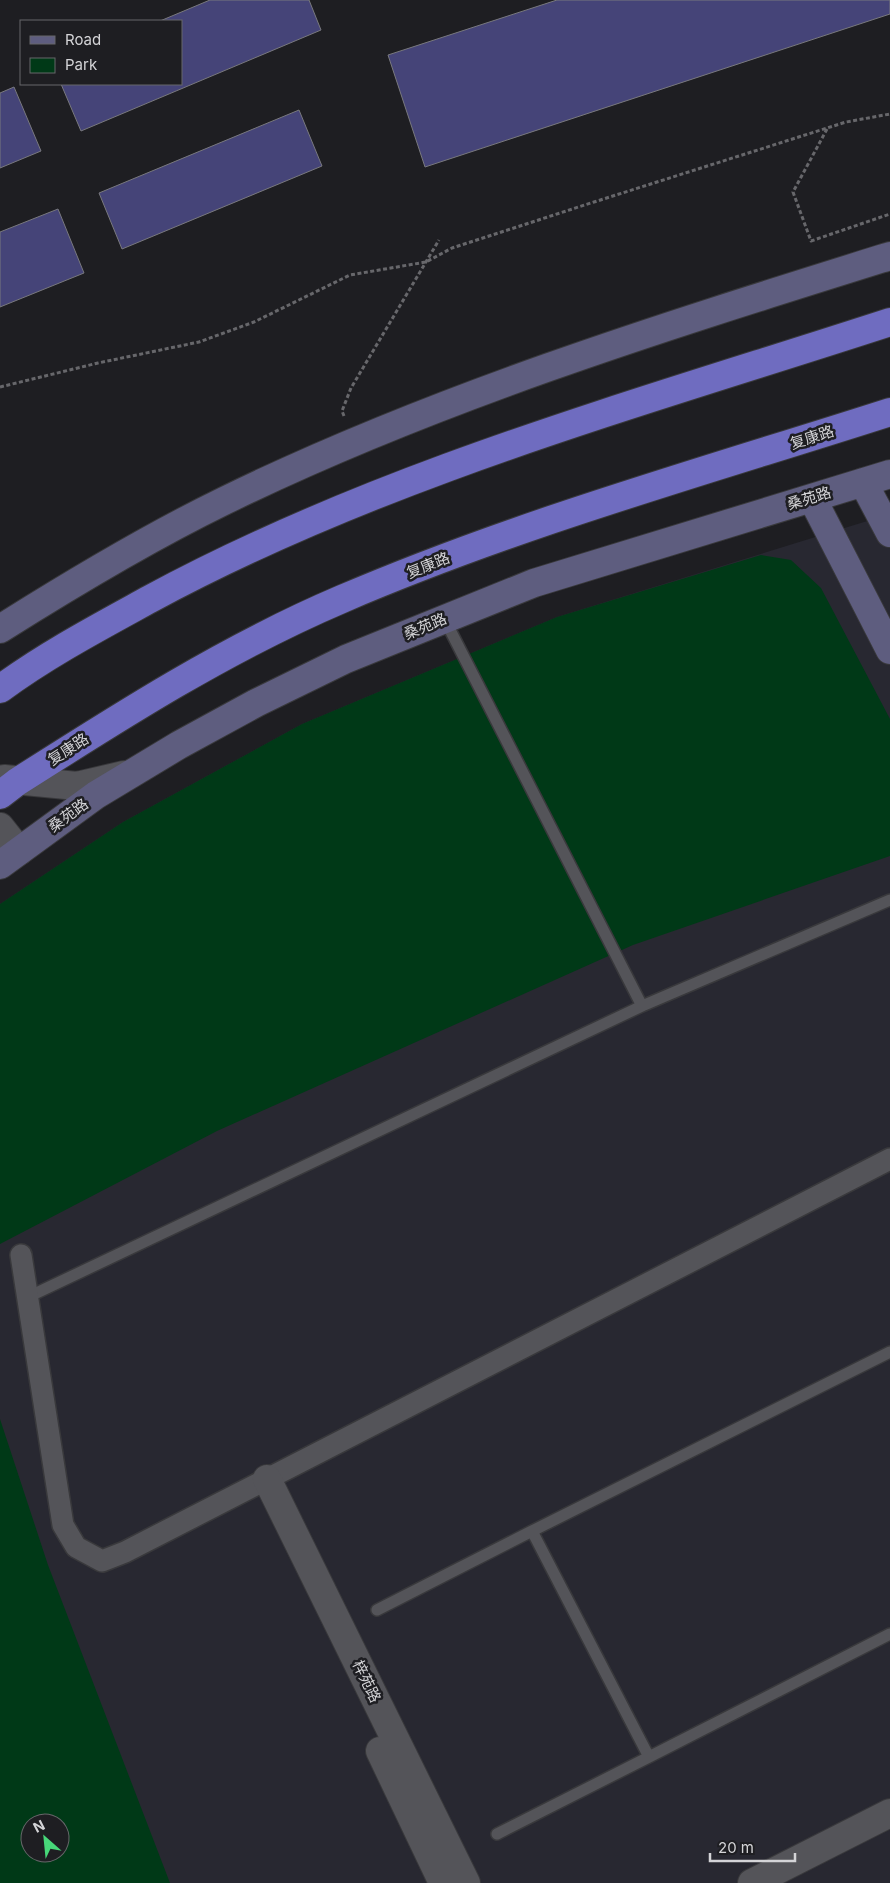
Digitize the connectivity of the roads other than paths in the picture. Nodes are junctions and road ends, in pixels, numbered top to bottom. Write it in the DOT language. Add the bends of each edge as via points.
graph roads {
  1 [pos="890,256"];
  2 [pos="890,322"];
  3 [pos="890,412"];
  4 [pos="890,474"];
  5 [pos="864,482"];
  6 [pos="812,498"];
  7 [pos="890,533"];
  8 [pos="444,618"];
  9 [pos="0,629"];
  10 [pos="890,650"];
  11 [pos="0,689"];
  12 [pos="135,772"];
  13 [pos="6,785"];
  14 [pos="0,827"];
  15 [pos="9,858"];
  16 [pos="890,900"];
  17 [pos="642,1006"];
  18 [pos="890,1159"];
  19 [pos="22,1255"];
  20 [pos="28,1297"];
  21 [pos="890,1352"];
  22 [pos="261,1482"];
  23 [pos="532,1531"];
  24 [pos="377,1610"];
  25 [pos="890,1634"];
  26 [pos="649,1757"];
  27 [pos="890,1813"];
  28 [pos="890,1830"];
  29 [pos="497,1834"];
  30 [pos="443,1883"];
  31 [pos="466,1883"];
  32 [pos="752,1883"];
  33 [pos="785,1883"];
  1 -- 9 [label="main road" via="593,354 354,442 155,537 75,581"];
  2 -- 11 [label="highway" via="563,429 404,484 308,522 201,572 101,626"];
  3 -- 13 [label="highway, 复康路" via="542,523 445,557 340,600 238,649 160,692"];
  4 -- 5 [label="main road, 桑苑路"];
  5 -- 6 [label="main road, 桑苑路"];
  5 -- 7 [label="main road"];
  6 -- 8 [label="main road, 桑苑路" via="534,583"];
  6 -- 10 [label="main road"];
  8 -- 12 [label="main road, 桑苑路" via="256,703"];
  8 -- 17 [label="lane"];
  12 -- 13 [label="street" via="77,786"];
  12 -- 15 [label="main road, 桑苑路" via="96,795"];
  14 -- 15 [label="street"];
  16 -- 17 [label="lane"];
  17 -- 20 [label="lane"];
  18 -- 22 [label="street"];
  19 -- 20 [label="street"];
  20 -- 22 [label="street" via="63,1526 76,1546 102,1561"];
  21 -- 23 [label="lane"];
  22 -- 30 [label="street, 梓苑路"];
  22 -- 31 [label="street, 梓苑路"];
  23 -- 24 [label="lane"];
  23 -- 26 [label="lane"];
  25 -- 26 [label="lane"];
  26 -- 29 [label="lane"];
  27 -- 32 [label="street"];
  28 -- 33 [label="street"];
}
